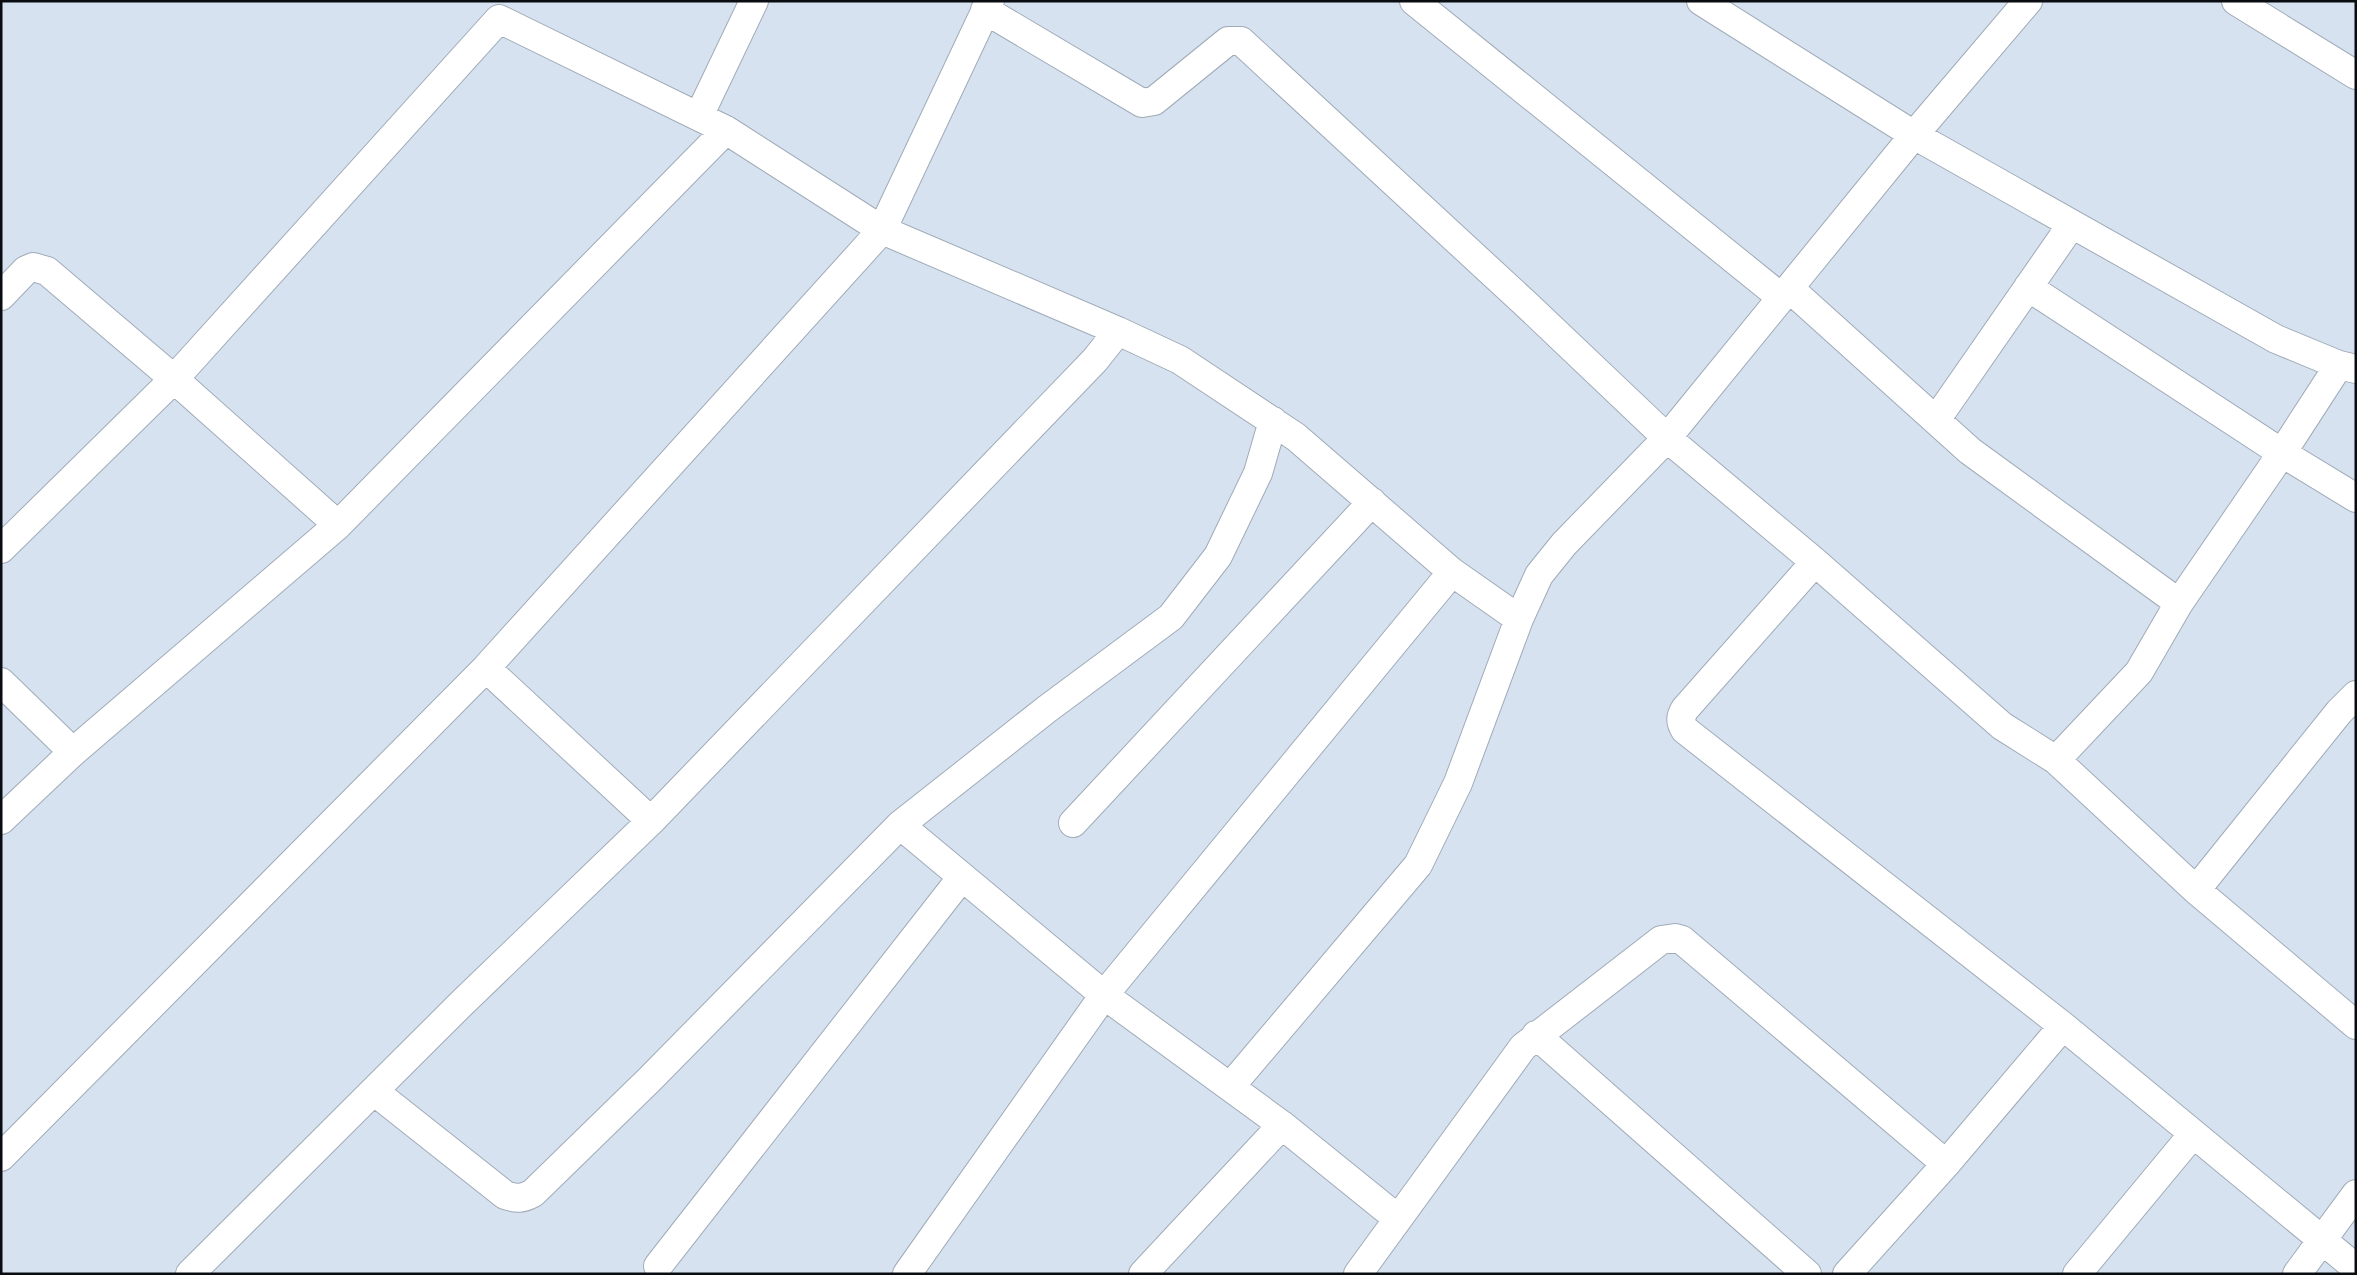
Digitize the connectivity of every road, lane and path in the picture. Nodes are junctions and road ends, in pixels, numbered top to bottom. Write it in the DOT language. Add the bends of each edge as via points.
graph roads {
  1 [pos="754,1"];
  2 [pos="1414,1"];
  3 [pos="1701,1"];
  4 [pos="2028,1"];
  5 [pos="2236,1"];
  6 [pos="988,6"];
  7 [pos="504,10"];
  8 [pos="2356,75"];
  9 [pos="699,116"];
  10 [pos="726,130"];
  11 [pos="1914,135"];
  12 [pos="2072,224"];
  13 [pos="882,230"];
  14 [pos="2028,288"];
  15 [pos="1785,293"];
  16 [pos="1,296"];
  17 [pos="1118,331"];
  18 [pos="2347,367"];
  19 [pos="174,379"];
  20 [pos="1936,420"];
  21 [pos="1273,421"];
  22 [pos="1667,438"];
  23 [pos="2282,453"];
  24 [pos="2356,498"];
  25 [pos="1372,502"];
  26 [pos="338,525"];
  27 [pos="1,549"];
  28 [pos="1815,562"];
  29 [pos="1452,572"];
  30 [pos="2179,604"];
  31 [pos="1519,619"];
  32 [pos="486,668"];
  33 [pos="1,682"];
  34 [pos="2356,696"];
  35 [pos="73,752"];
  36 [pos="2056,760"];
  37 [pos="1,820"];
  38 [pos="651,821"];
  39 [pos="1074,824"];
  40 [pos="900,825"];
  41 [pos="962,877"];
  42 [pos="2196,890"];
  43 [pos="1104,995"];
  44 [pos="2356,1025"];
  45 [pos="2063,1026"];
  46 [pos="1536,1035"];
  47 [pos="1230,1087"];
  48 [pos="375,1092"];
  49 [pos="1282,1125"];
  50 [pos="2193,1134"];
  51 [pos="1,1157"];
  52 [pos="1946,1164"];
  53 [pos="2356,1194"];
  54 [pos="1396,1218"];
  55 [pos="2323,1240"];
  56 [pos="658,1266"];
  57 [pos="2356,1268"];
  58 [pos="190,1274"];
  59 [pos="907,1274"];
  60 [pos="1143,1274"];
  61 [pos="1358,1274"];
  62 [pos="1807,1274"];
  63 [pos="1847,1274"];
  64 [pos="2077,1274"];
  65 [pos="2297,1274"];
  1 -- 9 [label="street"];
  2 -- 15 [label="street"];
  3 -- 11 [label="street"];
  4 -- 11 [label="street"];
  5 -- 8 [label="street"];
  6 -- 13 [label="street"];
  6 -- 22 [label="street" via="1142,103 1154,101 1228,41 1241,41"];
  7 -- 9 [label="street"];
  7 -- 19 [label="street"];
  9 -- 10 [label="street"];
  10 -- 13 [label="street"];
  10 -- 26 [label="street"];
  11 -- 12 [label="street"];
  11 -- 15 [label="street"];
  12 -- 14 [label="street"];
  12 -- 18 [label="street" via="2276,339"];
  13 -- 17 [label="street"];
  13 -- 32 [label="street"];
  14 -- 20 [label="street"];
  14 -- 23 [label="street"];
  15 -- 20 [label="street"];
  15 -- 22 [label="street"];
  16 -- 19 [label="street" via="26,270 41,268"];
  17 -- 21 [label="street" via="1180,360"];
  17 -- 38 [label="street" via="1095,360"];
  18 -- 23 [label="street"];
  19 -- 26 [label="street"];
  19 -- 27 [label="street"];
  20 -- 30 [label="street" via="1970,451"];
  21 -- 25 [label="street" via="1296,436"];
  21 -- 40 [label="street" via="1258,473 1218,556 1171,617 1047,709"];
  22 -- 28 [label="street"];
  22 -- 31 [label="street" via="1564,544 1540,575"];
  23 -- 24 [label="street"];
  23 -- 30 [label="street"];
  25 -- 29 [label="street"];
  25 -- 39 [label="street"];
  26 -- 35 [label="street"];
  28 -- 36 [label="street" via="2002,726"];
  28 -- 45 [label="street" via="1685,709 1681,724"];
  29 -- 31 [label="street"];
  29 -- 43 [label="street"];
  30 -- 36 [label="street" via="2139,672"];
  31 -- 47 [label="street" via="1458,783 1418,865"];
  32 -- 38 [label="street"];
  32 -- 51 [label="street"];
  33 -- 35 [label="street"];
  34 -- 42 [label="street" via="2339,712"];
  35 -- 37 [label="street"];
  36 -- 42 [label="street"];
  38 -- 48 [label="street" via="461,1004"];
  40 -- 41 [label="street"];
  40 -- 48 [label="street" via="649,1080 533,1193 524,1198 506,1195"];
  41 -- 43 [label="street"];
  41 -- 56 [label="street"];
  42 -- 44 [label="street"];
  43 -- 47 [label="street"];
  43 -- 59 [label="street"];
  45 -- 50 [label="street"];
  45 -- 52 [label="street"];
  46 -- 52 [label="street" via="1661,940 1682,940"];
  46 -- 54 [label="street" via="1514,1059"];
  46 -- 62 [label="street"];
  47 -- 49 [label="street"];
  48 -- 58 [label="street"];
  49 -- 54 [label="street"];
  49 -- 60 [label="street"];
  50 -- 55 [label="street"];
  50 -- 64 [label="street"];
  52 -- 63 [label="street"];
  53 -- 55 [label="street"];
  54 -- 61 [label="street"];
  55 -- 57 [label="street"];
  55 -- 65 [label="street"];
}
